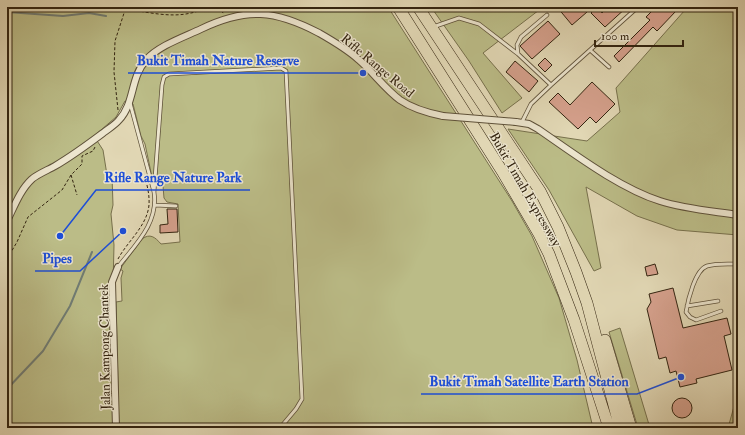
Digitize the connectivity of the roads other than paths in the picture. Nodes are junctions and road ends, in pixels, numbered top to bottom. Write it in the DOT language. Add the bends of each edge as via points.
graph roads {
  1 [pos="247,7"];
  2 [pos="398,7"];
  3 [pos="418,7"];
  4 [pos="638,7"];
  5 [pos="250,14"];
  6 [pos="547,15"];
  7 [pos="432,28"];
  8 [pos="590,50"];
  9 [pos="518,54"];
  10 [pos="609,67"];
  11 [pos="551,84"];
  12 [pos="130,103"];
  13 [pos="519,122"];
  14 [pos="154,192"];
  15 [pos="155,205"];
  16 [pos="176,206"];
  17 [pos="738,215"];
  18 [pos="7,221"];
  19 [pos="738,264"];
  20 [pos="118,268"];
  21 [pos="718,301"];
  22 [pos="687,306"];
  23 [pos="721,312"];
  24 [pos="593,321"];
  25 [pos="600,400"];
  26 [pos="116,428"];
  27 [pos="280,428"];
  28 [pos="602,428"];
  29 [pos="609,428"];
  30 [pos="620,428"];
  31 [pos="631,428"];
  1 -- 5 [label="lane"];
  2 -- 25 [label="highway, Bukit Timah Expressway" via="539,234 574,320"];
  3 -- 7 [label="highway, Bukit Timah Expressway"];
  4 -- 8 [label="lane"];
  5 -- 12 [label="street, Rifle Range Road" via="211,24 174,41 147,59 135,80"];
  5 -- 13 [label="street, Rifle Range Road, bridge" via="276,15 334,41 358,59 401,100 414,108 443,116"];
  6 -- 9 [label="lane" via="520,37 517,45"];
  7 -- 9 [label="lane" via="459,18 472,21"];
  7 -- 24 [label="highway, Bukit Timah Expressway" via="540,191 558,227"];
  8 -- 10 [label="lane"];
  8 -- 11 [label="lane"];
  9 -- 11 [label="lane"];
  11 -- 13 [label="lane" via="531,104"];
  12 -- 14 [label="lane"];
  12 -- 18 [label="street, Rifle Range Road" via="119,121 81,150 32,179 19,195"];
  13 -- 17 [label="street, Rifle Range Road" via="538,129 613,178 647,196 674,204"];
  14 -- 15 [label="lane"];
  14 -- 27 [label="lane" via="164,77 169,74 281,68 286,71 302,399"];
  15 -- 16 [label="lane"];
  15 -- 20 [label="lane" via="147,230"];
  19 -- 22 [label="lane" via="706,266 696,278"];
  20 -- 26 [label="street, Jalan Kampong Chantek" via="112,282"];
  21 -- 22 [label="lane"];
  22 -- 23 [label="lane" via="686,312 696,320"];
  24 -- 30 [label="highway"];
  24 -- 31 [label="highway" via="606,344"];
  25 -- 28 [label="highway"];
  25 -- 29 [label="highway, Bukit Timah Expressway"];
}
